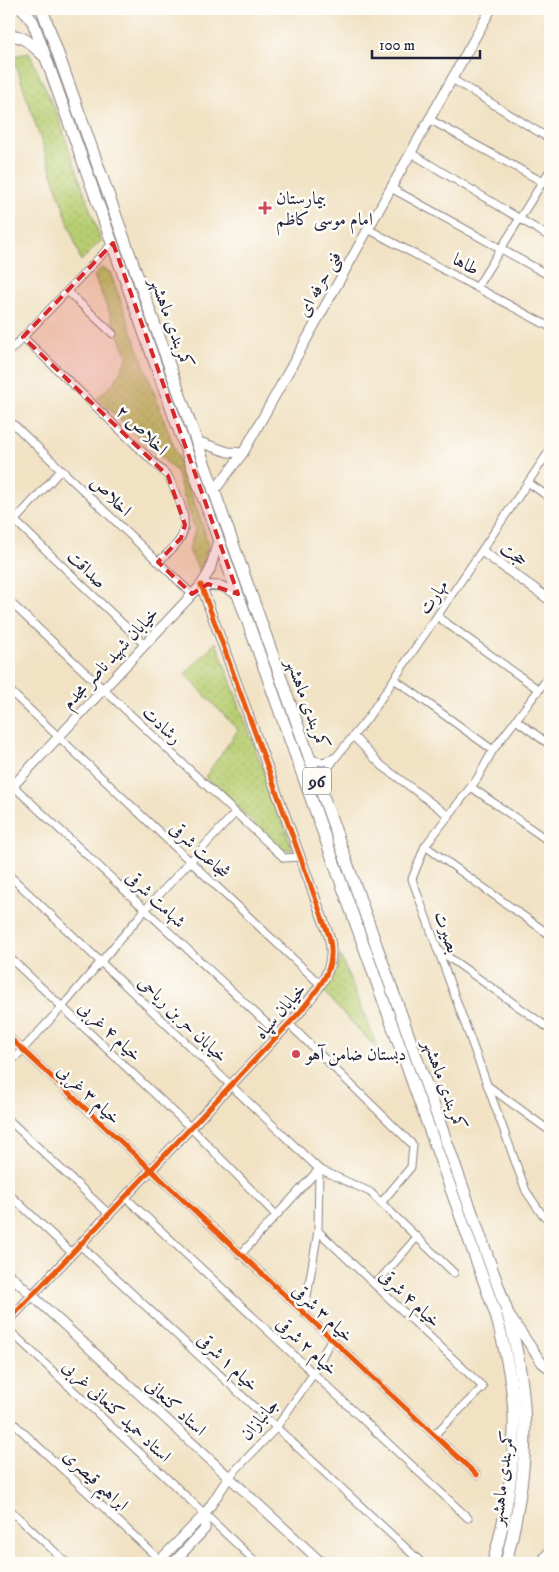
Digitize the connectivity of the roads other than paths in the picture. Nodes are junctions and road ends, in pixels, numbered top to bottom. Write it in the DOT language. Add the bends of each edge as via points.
graph roads {
  1 [pos="42,9"];
  2 [pos="490,9"];
  3 [pos="29,11"];
  4 [pos="9,36"];
  5 [pos="44,56"];
  6 [pos="452,79"];
  7 [pos="429,119"];
  8 [pos="550,139"];
  9 [pos="411,152"];
  10 [pos="550,170"];
  11 [pos="547,184"];
  12 [pos="391,188"];
  13 [pos="520,220"];
  14 [pos="368,229"];
  15 [pos="550,237"];
  16 [pos="113,243"];
  17 [pos="502,250"];
  18 [pos="550,276"];
  19 [pos="477,287"];
  20 [pos="67,291"];
  21 [pos="550,327"];
  22 [pos="114,334"];
  23 [pos="23,337"];
  24 [pos="9,352"];
  25 [pos="9,420"];
  26 [pos="196,441"];
  27 [pos="550,450"];
  28 [pos="243,453"];
  29 [pos="62,470"];
  30 [pos="529,483"];
  31 [pos="214,491"];
  32 [pos="550,498"];
  33 [pos="12,518"];
  34 [pos="9,527"];
  35 [pos="218,538"];
  36 [pos="483,552"];
  37 [pos="158,562"];
  38 [pos="201,585"];
  39 [pos="192,594"];
  40 [pos="238,594"];
  41 [pos="550,600"];
  42 [pos="9,601"];
  43 [pos="438,616"];
  44 [pos="145,645"];
  45 [pos="550,675"];
  46 [pos="394,680"];
  47 [pos="9,690"];
  48 [pos="103,690"];
  49 [pos="539,690"];
  50 [pos="516,720"];
  51 [pos="354,736"];
  52 [pos="59,737"];
  53 [pos="550,746"];
  54 [pos="493,750"];
  55 [pos="336,757"];
  56 [pos="309,758"];
  57 [pos="10,786"];
  58 [pos="471,787"];
  59 [pos="320,789"];
  60 [pos="235,813"];
  61 [pos="448,816"];
  62 [pos="550,842"];
  63 [pos="426,846"];
  64 [pos="300,857"];
  65 [pos="190,861"];
  66 [pos="9,875"];
  67 [pos="145,910"];
  68 [pos="550,935"];
  69 [pos="437,949"];
  70 [pos="9,957"];
  71 [pos="101,962"];
  72 [pos="321,984"];
  73 [pos="62,1007"];
  74 [pos="288,1024"];
  75 [pos="550,1030"];
  76 [pos="279,1035"];
  77 [pos="9,1037"];
  78 [pos="22,1050"];
  79 [pos="9,1064"];
  80 [pos="231,1085"];
  81 [pos="488,1086"];
  82 [pos="9,1120"];
  83 [pos="191,1128"];
  84 [pos="550,1131"];
  85 [pos="319,1169"];
  86 [pos="150,1171"];
  87 [pos="9,1194"];
  88 [pos="125,1196"];
  89 [pos="381,1203"];
  90 [pos="108,1214"];
  91 [pos="276,1215"];
  92 [pos="550,1221"];
  93 [pos="318,1230"];
  94 [pos="417,1237"];
  95 [pos="80,1245"];
  96 [pos="72,1253"];
  97 [pos="240,1254"];
  98 [pos="454,1273"];
  99 [pos="9,1274"];
  100 [pos="374,1285"];
  101 [pos="32,1295"];
  102 [pos="507,1311"];
  103 [pos="304,1314"];
  104 [pos="9,1320"];
  105 [pos="9,1330"];
  106 [pos="331,1339"];
  107 [pos="550,1369"];
  108 [pos="314,1374"];
  109 [pos="9,1419"];
  110 [pos="276,1428"];
  111 [pos="434,1435"];
  112 [pos="477,1475"];
  113 [pos="229,1478"];
  114 [pos="9,1508"];
  115 [pos="205,1514"];
  116 [pos="468,1518"];
  117 [pos="550,1550"];
  118 [pos="160,1562"];
  119 [pos="67,1563"];
  120 [pos="172,1563"];
  121 [pos="257,1563"];
  122 [pos="322,1563"];
  123 [pos="422,1563"];
  124 [pos="494,1563"];
  125 [pos="506,1563"];
  126 [pos="541,1563"];
  1 -- 26 [label="main road, کمربندی ماهشهر / 96"];
  2 -- 6 [label="street, فنی حرفه ای"];
  3 -- 5 [label="main road, 96"];
  4 -- 5 [label="main road" via="21,38"];
  5 -- 16 [label="main road, کمربندی ماهشهر / 96"];
  6 -- 7 [label="street, فنی حرفه ای"];
  6 -- 8 [label="street"];
  7 -- 9 [label="street, فنی حرفه ای"];
  7 -- 11 [label="street"];
  9 -- 12 [label="street, فنی حرفه ای"];
  9 -- 13 [label="street"];
  10 -- 11 [label="street"];
  11 -- 13 [label="street"];
  12 -- 14 [label="street, فنی حرفه ای"];
  12 -- 17 [label="street"];
  13 -- 15 [label="street"];
  13 -- 17 [label="street"];
  14 -- 19 [label="street, طاها"];
  14 -- 28 [label="street, فنی حرفه ای"];
  16 -- 20 [label="street"];
  16 -- 35 [label="main road, کمربندی ماهشهر / 96"];
  17 -- 18 [label="street"];
  17 -- 19 [label="street"];
  19 -- 21 [label="street, طاها"];
  20 -- 22 [label="street"];
  20 -- 23 [label="street"];
  23 -- 24 [label="street"];
  23 -- 37 [label="street, اخلاص ۲" via="168,476 175,488 184,525 181,538"];
  25 -- 29 [label="street, اخلاص"];
  26 -- 28 [label="street" via="228,452"];
  26 -- 31 [label="main road, کمربندی ماهشهر / 96"];
  27 -- 30 [label="street, مهارت"];
  28 -- 31 [label="street, فنی حرفه ای"];
  29 -- 33 [label="street"];
  29 -- 37 [label="street, اخلاص"];
  30 -- 32 [label="street"];
  30 -- 36 [label="street, مهارت"];
  31 -- 56 [label="main road, کمربندی ماهشهر / 96"];
  33 -- 34 [label="street"];
  33 -- 44 [label="street, صداقت"];
  35 -- 38 [label="street, خیابان شهید ناصر مجدم" via="212,562"];
  35 -- 40 [label="main road, کمربندی ماهشهر / 96"];
  36 -- 41 [label="street, حجت"];
  36 -- 43 [label="street, مهارت"];
  37 -- 39 [label="street, اخلاص"];
  38 -- 39 [label="street, خیابان شهید ناصر مجدم"];
  38 -- 40 [label="street" via="221,586"];
  38 -- 64 [label="street, خیابان سپاه"];
  39 -- 44 [label="street, خیابان شهید ناصر مجدم"];
  40 -- 124 [label="main road, کمربندی ماهشهر / 96" via="496,1315 510,1377 514,1416 511,1478"];
  42 -- 48 [label="street, رشادت"];
  43 -- 46 [label="street, مهارت"];
  43 -- 49 [label="street"];
  44 -- 48 [label="street, خیابان شهید ناصر مجدم"];
  45 -- 49 [label="street, بصیرت"];
  46 -- 51 [label="street, مهارت"];
  46 -- 54 [label="street"];
  47 -- 52 [label="street, شجاعت شرقی"];
  48 -- 52 [label="street, خیابان شهید ناصر مجدم"];
  48 -- 60 [label="street, رشادت"];
  49 -- 50 [label="street, بصیرت"];
  50 -- 53 [label="street"];
  50 -- 54 [label="street, بصیرت"];
  51 -- 55 [label="street, مهارت"];
  51 -- 61 [label="street" via="381,765"];
  52 -- 57 [label="street, خیابان شهید ناصر مجدم"];
  52 -- 65 [label="street, شجاعت شرقی"];
  54 -- 58 [label="street, بصیرت"];
  55 -- 56 [label="street" via="323,762"];
  55 -- 59 [label="street, مهارت"];
  56 -- 59 [label="main road, کمربندی ماهشهر / 96"];
  57 -- 67 [label="street, شهامت شرقی"];
  58 -- 61 [label="street, بصیرت"];
  58 -- 62 [label="street"];
  59 -- 102 [label="main road, کمربندی ماهشهر / 96"];
  60 -- 64 [label="street, رشادت" via="284,858"];
  60 -- 65 [label="street"];
  61 -- 63 [label="street, بصیرت"];
  63 -- 68 [label="street"];
  63 -- 69 [label="street, بصیرت" via="412,879"];
  64 -- 72 [label="street, خیابان سپاه" via="332,946 330,966"];
  65 -- 67 [label="street"];
  65 -- 72 [label="street, شجاعت شرقی"];
  66 -- 71 [label="street, خیابان حر بن ریاحی"];
  67 -- 71 [label="street"];
  67 -- 76 [label="street, شهامت شرقی"];
  69 -- 75 [label="street"];
  69 -- 81 [label="street, بصیرت"];
  70 -- 73 [label="street, خیام ۴ غربی"];
  71 -- 73 [label="street"];
  71 -- 80 [label="street, خیابان حر بن ریاحی"];
  72 -- 74 [label="street, خیابان سپاه"];
  73 -- 78 [label="street"];
  73 -- 83 [label="street, خیام ۴ غربی"];
  74 -- 76 [label="street, خیابان سپاه"];
  74 -- 89 [label="street" via="413,1145 412,1167"];
  76 -- 80 [label="street, خیابان سپاه"];
  77 -- 78 [label="street, خیام ۳ غربی"];
  78 -- 79 [label="street"];
  78 -- 86 [label="street, خیام ۳ غربی"];
  80 -- 83 [label="street, خیابان سپاه"];
  80 -- 85 [label="street, خیابان حر بن ریاحی"];
  81 -- 84 [label="street"];
  81 -- 92 [label="street, بصیرت" via="526,1191"];
  82 -- 90 [label="street"];
  83 -- 86 [label="street, خیابان سپاه"];
  83 -- 91 [label="street"];
  85 -- 89 [label="street, خیابان حر بن ریاحی" via="370,1192"];
  85 -- 91 [label="street"];
  85 -- 93 [label="street"];
  86 -- 88 [label="street, خیابان سپاه"];
  86 -- 97 [label="street, خیام ۳ شرقی"];
  87 -- 96 [label="street"];
  88 -- 90 [label="street, خیابان سپاه"];
  88 -- 108 [label="street, خیام ۲ شرقی"];
  89 -- 94 [label="street, خیابان حر بن ریاحی"];
  90 -- 95 [label="street, خیابان سپاه"];
  91 -- 97 [label="street"];
  93 -- 100 [label="street, خیام ۴ شرقی"];
  93 -- 103 [label="street"];
  94 -- 98 [label="street, خیابان حر بن ریاحی"];
  94 -- 100 [label="street"];
  95 -- 96 [label="street, خیابان سپاه"];
  95 -- 110 [label="street, خیام ۱ شرقی"];
  96 -- 101 [label="street, خیابان سپاه"];
  97 -- 103 [label="street, خیام ۳ شرقی"];
  99 -- 101 [label="street, استاد کنعانی"];
  100 -- 111 [label="street, خیام ۴ شرقی" via="483,1387"];
  101 -- 104 [label="street, خیابان سپاه"];
  101 -- 113 [label="street, استاد کنعانی"];
  102 -- 107 [label="street" via="542,1363"];
  102 -- 125 [label="main road, کمربندی ماهشهر / 96" via="518,1350 526,1416 523,1479"];
  103 -- 106 [label="street, خیام ۳ شرقی"];
  105 -- 115 [label="street, استاد حمید کنعانی غربی"];
  106 -- 108 [label="street, جانبازان"];
  106 -- 111 [label="street, خیام ۳ شرقی"];
  108 -- 110 [label="street, جانبازان"];
  108 -- 116 [label="street, خیام ۲ شرقی"];
  109 -- 118 [label="street, ابراهیم قیصری"];
  110 -- 113 [label="street, جانبازان"];
  110 -- 123 [label="street, خیام ۱ شرقی"];
  111 -- 112 [label="street, خیام ۳ شرقی"];
  113 -- 115 [label="street, جانبازان"];
  113 -- 122 [label="street, استاد کنعانی"];
  114 -- 119 [label="street"];
  115 -- 118 [label="street"];
  115 -- 120 [label="street" via="205,1529"];
  115 -- 121 [label="street, استاد حمید کنعانی غربی"];
  117 -- 126 [label="street"];
}
